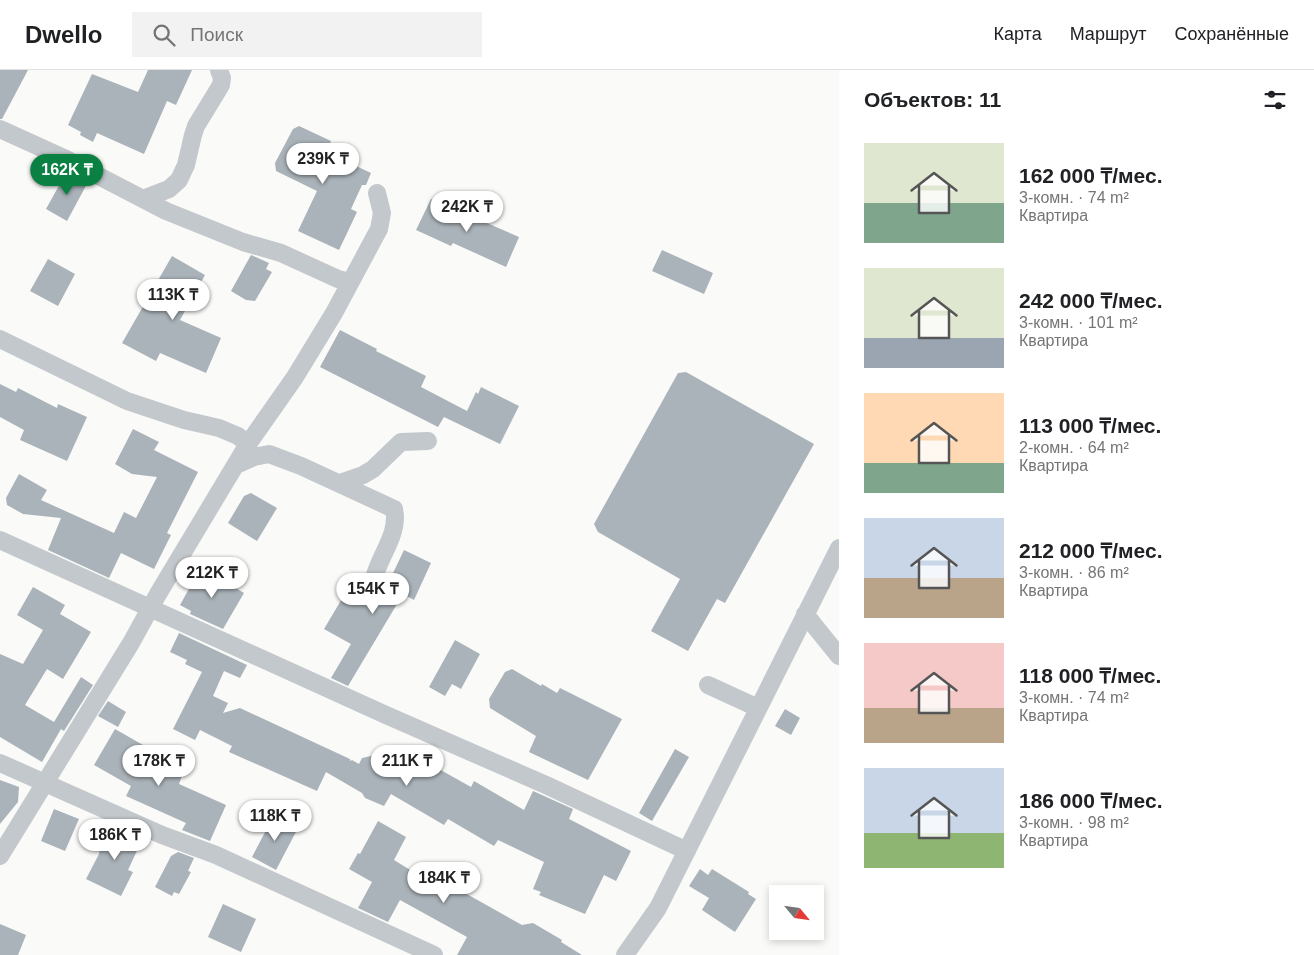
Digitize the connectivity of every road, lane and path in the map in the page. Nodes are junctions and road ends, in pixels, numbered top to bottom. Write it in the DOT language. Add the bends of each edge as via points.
graph roads {
  1 [pos="219,70"];
  2 [pos="0,129"];
  3 [pos="377,193"];
  4 [pos="143,199"];
  5 [pos="350,282"];
  6 [pos="0,339"];
  7 [pos="428,441"];
  8 [pos="248,444"];
  9 [pos="236,465"];
  10 [pos="340,483"];
  11 [pos="0,540"];
  12 [pos="839,548"];
  13 [pos="373,582"];
  14 [pos="151,607"];
  15 [pos="805,614"];
  16 [pos="839,656"];
  17 [pos="708,685"];
  18 [pos="758,708"];
  19 [pos="0,763"];
  20 [pos="46,783"];
  21 [pos="687,851"];
  22 [pos="0,856"];
  23 [pos="627,954"];
  24 [pos="434,955"];
  1 -- 4 [label="street" via="221,86 196,126 183,173 170,189"];
  2 -- 4 [label="street" via="66,158"];
  3 -- 5 [label="street" via="382,213 379,229"];
  4 -- 5 [label="street" via="206,228 281,253"];
  5 -- 8 [label="street" via="295,377"];
  6 -- 8 [label="street" via="127,401 219,428"];
  7 -- 10 [label="street" via="401,442 373,469"];
  8 -- 9 [label="street"];
  9 -- 10 [label="street" via="269,454"];
  9 -- 14 [label="street"];
  10 -- 13 [label="street" via="394,508 394,531"];
  11 -- 14 [label="street"];
  12 -- 15 [label="street"];
  14 -- 20 [label="street"];
  14 -- 21 [label="street" via="546,784"];
  15 -- 16 [label="street"];
  15 -- 18 [label="street"];
  17 -- 18 [label="street"];
  18 -- 21 [label="street"];
  19 -- 20 [label="street"];
  20 -- 22 [label="street"];
  20 -- 24 [label="street" via="162,835 216,855"];
  21 -- 23 [label="street" via="658,908"];
}
